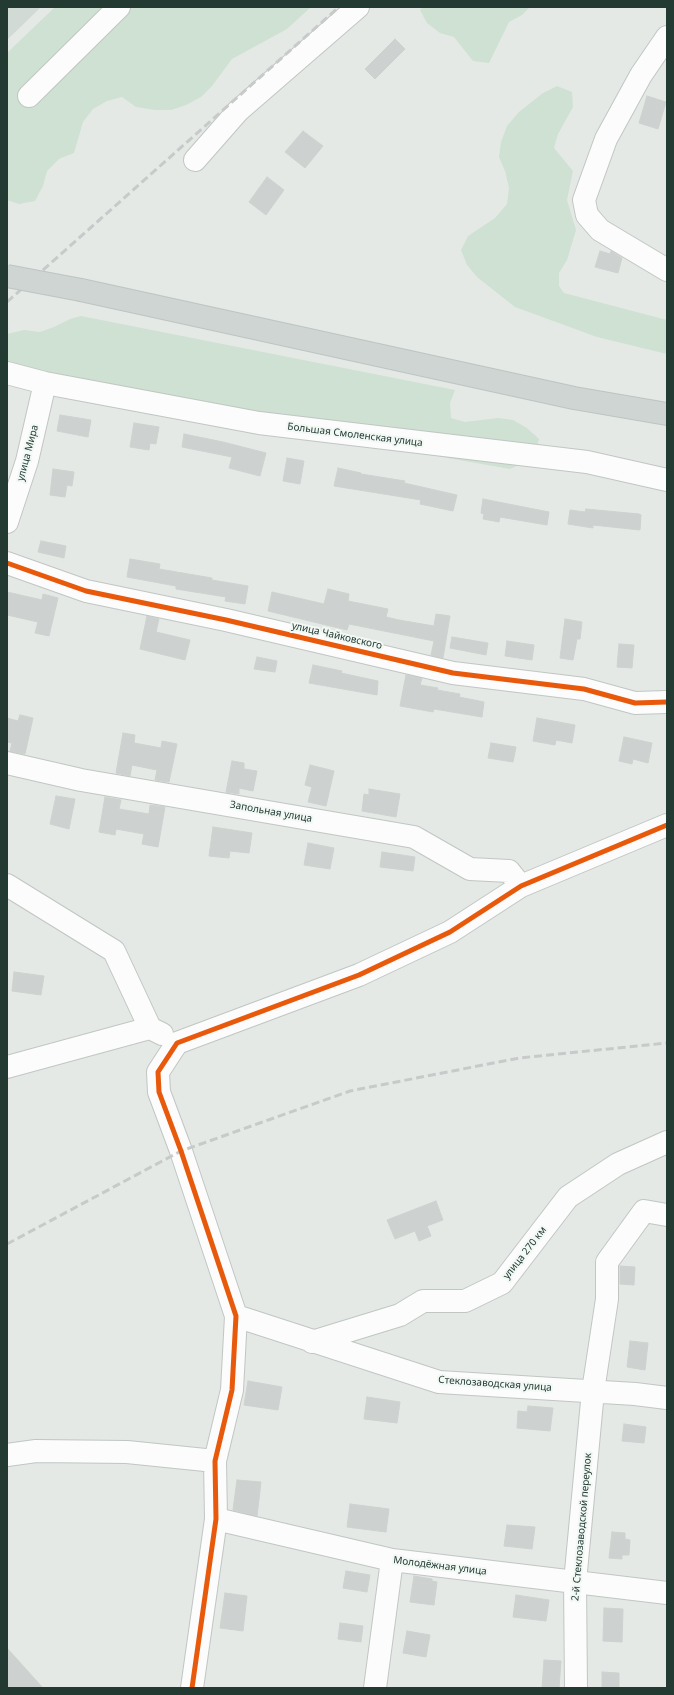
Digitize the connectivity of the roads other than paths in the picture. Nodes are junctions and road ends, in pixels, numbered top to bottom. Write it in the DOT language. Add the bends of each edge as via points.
graph roads {
  1 [pos="119,7"];
  2 [pos="358,7"];
  3 [pos="667,37"];
  4 [pos="29,96"];
  5 [pos="195,160"];
  6 [pos="667,270"];
  7 [pos="7,276"];
  8 [pos="7,373"];
  9 [pos="45,383"];
  10 [pos="667,414"];
  11 [pos="667,480"];
  12 [pos="7,522"];
  13 [pos="7,563"];
  14 [pos="667,702"];
  15 [pos="635,704"];
  16 [pos="667,714"];
  17 [pos="7,762"];
  18 [pos="667,825"];
  19 [pos="7,885"];
  20 [pos="521,886"];
  21 [pos="150,1028"];
  22 [pos="177,1042"];
  23 [pos="7,1068"];
  24 [pos="667,1142"];
  25 [pos="667,1215"];
  26 [pos="236,1316"];
  27 [pos="312,1342"];
  28 [pos="594,1391"];
  29 [pos="667,1398"];
  30 [pos="7,1455"];
  31 [pos="215,1461"];
  32 [pos="216,1518"];
  33 [pos="392,1560"];
  34 [pos="575,1582"];
  35 [pos="667,1593"];
  36 [pos="192,1688"];
  37 [pos="375,1688"];
  38 [pos="576,1688"];
  1 -- 4 [label="street"];
  2 -- 5 [label="street" via="238,111"];
  3 -- 6 [label="street" via="641,75 606,139 584,200 587,215 600,230"];
  7 -- 10 [label="main road, bridge" via="574,398"];
  8 -- 9 [label="street, Большая Смоленская улица"];
  9 -- 11 [label="street, Большая Смоленская улица" via="259,423 587,462"];
  9 -- 12 [label="street, улица Мира" via="27,461"];
  13 -- 15 [label="street, улица Чайковского" via="86,591 453,673 584,689"];
  14 -- 15 [label="street, улица Чайковского"];
  15 -- 16 [label="street"];
  17 -- 20 [label="street, Запольная улица" via="81,780 414,837 470,869 509,871"];
  18 -- 20 [label="street"];
  19 -- 21 [label="street" via="114,951"];
  20 -- 22 [label="street" via="450,932 359,975"];
  21 -- 22 [label="street"];
  21 -- 23 [label="street"];
  22 -- 26 [label="street" via="158,1072 159,1092"];
  24 -- 27 [label="street, улица 270 км" via="618,1164 568,1197 502,1282 465,1300 423,1301 400,1315"];
  25 -- 28 [label="street, 2-й Стеклозаводской переулок" via="644,1211 608,1262 608,1299"];
  26 -- 27 [label="street, Стеклозаводская улица"];
  26 -- 31 [label="street" via="232,1390"];
  27 -- 28 [label="street, Стеклозаводская улица" via="438,1382"];
  28 -- 29 [label="street, Стеклозаводская улица"];
  28 -- 34 [label="street, 2-й Стеклозаводской переулок"];
  30 -- 31 [label="street" via="36,1451 127,1452"];
  31 -- 32 [label="street"];
  32 -- 33 [label="street, Молодёжная улица"];
  32 -- 36 [label="street"];
  33 -- 34 [label="street, Молодёжная улица"];
  33 -- 37 [label="street"];
  34 -- 35 [label="street, Молодёжная улица"];
  34 -- 38 [label="street, 2-й Стеклозаводской переулок"];
}
